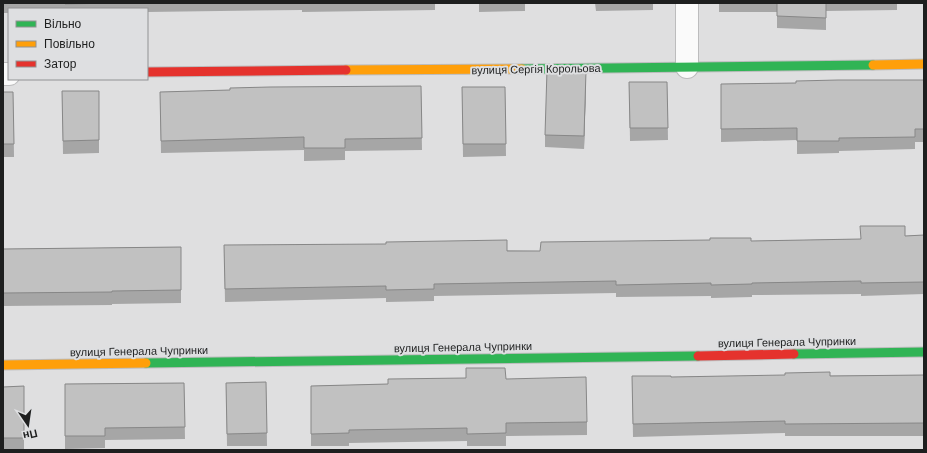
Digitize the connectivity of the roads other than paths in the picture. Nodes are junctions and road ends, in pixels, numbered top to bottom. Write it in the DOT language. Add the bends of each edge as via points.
graph roads {
  1 [pos="687,3"];
  2 [pos="924,64"];
  3 [pos="687,68"];
  4 [pos="148,72"];
  5 [pos="924,352"];
  6 [pos="3,365"];
  1 -- 3 [label="street"];
  2 -- 3 [label="street, вулиця Сергія Корольова"];
  3 -- 4 [label="street, вулиця Сергія Корольова"];
  5 -- 6 [label="street, вулиця Генерала Чупринки"];
}
